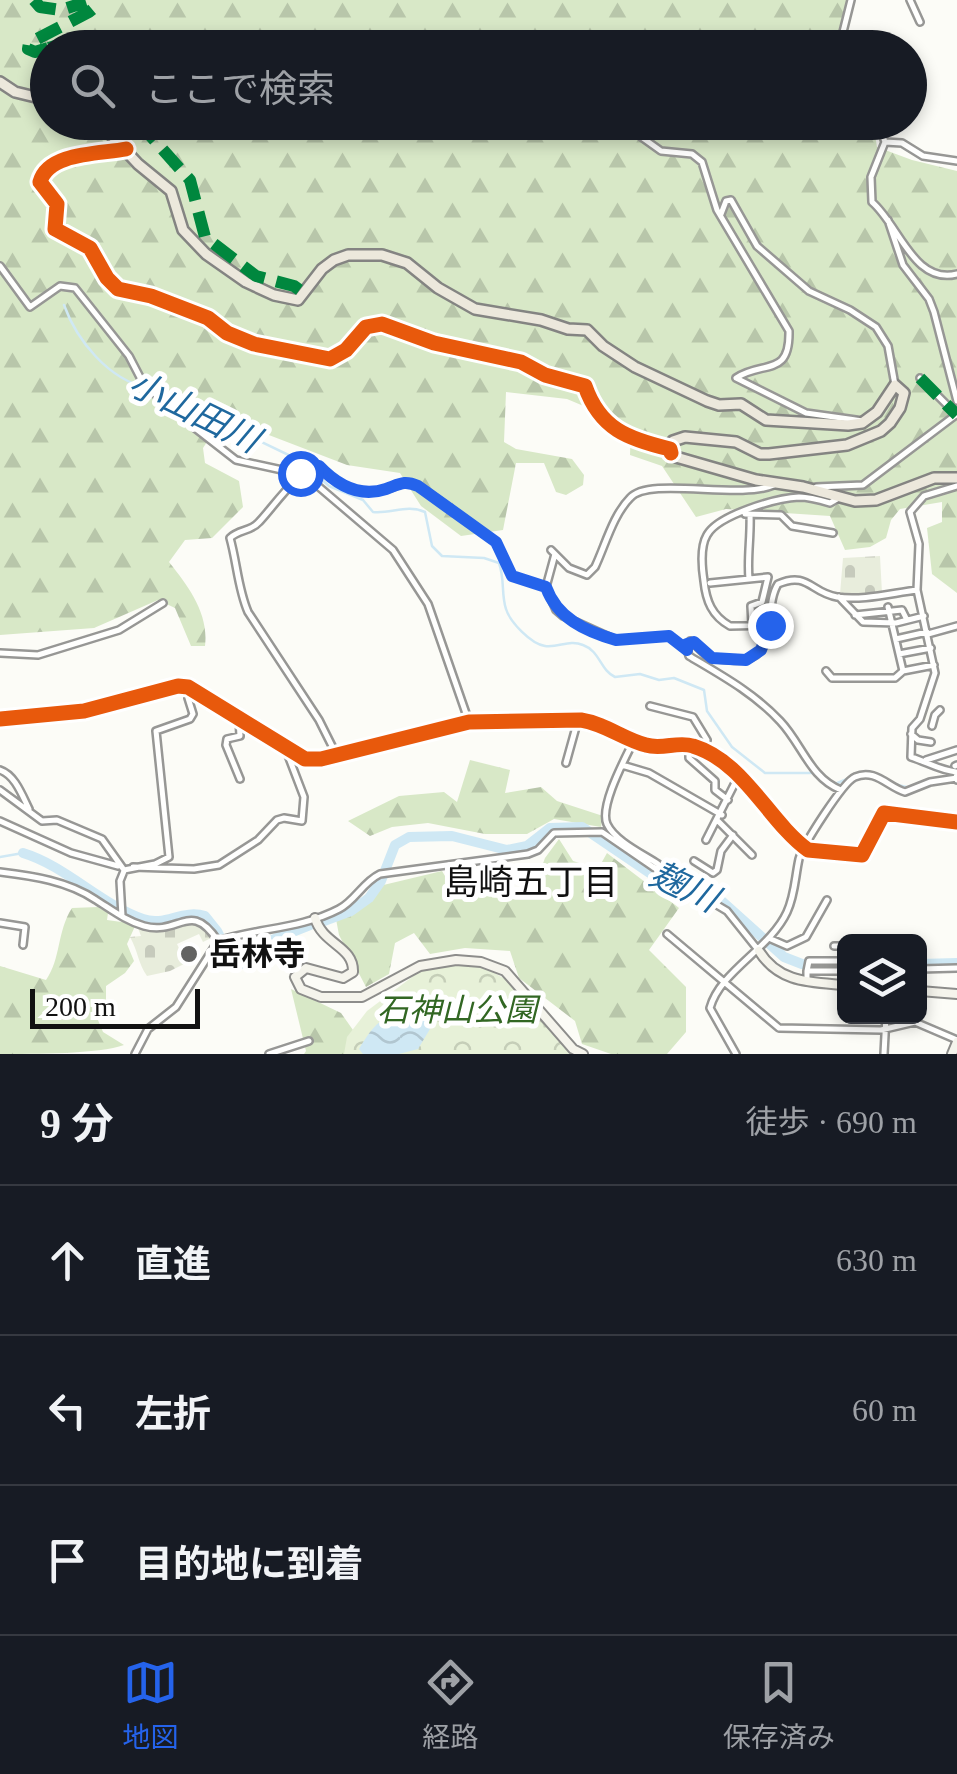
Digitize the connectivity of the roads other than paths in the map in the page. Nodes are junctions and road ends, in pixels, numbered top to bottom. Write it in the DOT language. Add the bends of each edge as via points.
graph roads {
  1 [pos="851,0"];
  2 [pos="910,0"];
  3 [pos="920,22"];
  4 [pos="844,30"];
  5 [pos="0,82"];
  6 [pos="30,96"];
  7 [pos="117,140"];
  8 [pos="646,140"];
  9 [pos="885,142"];
  10 [pos="126,149"];
  11 [pos="957,161"];
  12 [pos="721,214"];
  13 [pos="887,218"];
  14 [pos="0,266"];
  15 [pos="957,274"];
  16 [pos="920,378"];
  17 [pos="895,384"];
  18 [pos="957,402"];
  19 [pos="957,414"];
  20 [pos="866,421"];
  21 [pos="671,452"];
  22 [pos="303,472"];
  23 [pos="957,478"];
  24 [pos="776,484"];
  25 [pos="957,486"];
  26 [pos="812,490"];
  27 [pos="837,498"];
  28 [pos="746,513"];
  29 [pos="833,533"];
  30 [pos="750,580"];
  31 [pos="710,584"];
  32 [pos="546,587"];
  33 [pos="918,590"];
  34 [pos="839,597"];
  35 [pos="164,603"];
  36 [pos="889,609"];
  37 [pos="856,615"];
  38 [pos="924,616"];
  39 [pos="907,620"];
  40 [pos="892,622"];
  41 [pos="770,625"];
  42 [pos="752,626"];
  43 [pos="957,626"];
  44 [pos="928,633"];
  45 [pos="896,639"];
  46 [pos="931,648"];
  47 [pos="687,650"];
  48 [pos="0,653"];
  49 [pos="899,654"];
  50 [pos="934,665"];
  51 [pos="826,671"];
  52 [pos="903,671"];
  53 [pos="192,688"];
  54 [pos="650,706"];
  55 [pos="940,710"];
  56 [pos="0,718"];
  57 [pos="239,719"];
  58 [pos="574,720"];
  59 [pos="469,722"];
  60 [pos="932,726"];
  61 [pos="911,734"];
  62 [pos="634,740"];
  63 [pos="931,742"];
  64 [pos="688,745"];
  65 [pos="700,749"];
  66 [pos="286,750"];
  67 [pos="957,750"];
  68 [pos="337,756"];
  69 [pos="926,760"];
  70 [pos="566,763"];
  71 [pos="622,765"];
  72 [pos="0,770"];
  73 [pos="956,774"];
  74 [pos="738,777"];
  75 [pos="240,779"];
  76 [pos="0,790"];
  77 [pos="841,790"];
  78 [pos="728,800"];
  79 [pos="30,812"];
  80 [pos="720,818"];
  81 [pos="0,821"];
  82 [pos="957,822"];
  83 [pos="733,835"];
  84 [pos="706,840"];
  85 [pos="804,848"];
  86 [pos="752,855"];
  87 [pos="694,861"];
  88 [pos="133,867"];
  89 [pos="122,868"];
  90 [pos="0,872"];
  91 [pos="661,872"];
  92 [pos="827,900"];
  93 [pos="122,915"];
  94 [pos="315,918"];
  95 [pos="0,923"];
  96 [pos="666,934"];
  97 [pos="220,940"];
  98 [pos="22,944"];
  99 [pos="766,944"];
  100 [pos="837,962"];
  101 [pos="808,967"];
  102 [pos="957,968"];
  103 [pos="927,970"];
  104 [pos="837,971"];
  105 [pos="806,982"];
  106 [pos="724,984"];
  107 [pos="837,984"];
  108 [pos="927,992"];
  109 [pos="957,994"];
  110 [pos="886,1024"];
  111 [pos="886,1030"];
  112 [pos="309,1041"];
  113 [pos="957,1041"];
  114 [pos="135,1054"];
  115 [pos="268,1054"];
  116 [pos="584,1054"];
  117 [pos="736,1054"];
  118 [pos="884,1054"];
  119 [pos="955,1054"];
  1 -- 4 [label="street"];
  2 -- 3 [label="street"];
  5 -- 6 [label="main road"];
  7 -- 10 [label="main road"];
  8 -- 12 [label="street" via="702,162"];
  9 -- 11 [label="street"];
  9 -- 13 [label="street" via="870,192"];
  10 -- 20 [label="main road" via="171,192 183,230 206,254 274,295 298,300 322,269 348,255 394,257 474,309 587,330 635,368 707,401 741,404 766,420 838,426"];
  10 -- 21 [label="street" via="59,161 40,182 56,204 55,230 90,248 118,289 208,318 254,344 313,358 330,359 366,327 382,324 508,358 586,386 602,419"];
  12 -- 17 [label="street" via="732,200 757,246 809,290 876,326 888,346"];
  12 -- 20 [label="street" via="790,331 786,358 736,378 806,413"];
  13 -- 15 [label="street" via="927,270 938,277"];
  13 -- 18 [label="street" via="902,265 934,312"];
  14 -- 22 [label="street" via="30,307 60,286 75,288 154,395 224,453 247,465"];
  16 -- 19 [label="street"];
  17 -- 20 [label="main road"];
  17 -- 21 [label="main road" via="904,393 896,416 881,431 847,445 760,454 736,442 685,437 673,441"];
  19 -- 26 [label="street" via="862,485"];
  21 -- 24 [label="main road"];
  22 -- 32 [label="street" via="319,466 333,482 356,492 406,482 418,486 496,542 512,576"];
  22 -- 59 [label="street" via="392,550 421,591"];
  22 -- 68 [label="street" via="258,523 230,538 248,612"];
  23 -- 27 [label="main road" via="934,478 865,502"];
  24 -- 26 [label="main road"];
  24 -- 32 [label="street" via="749,492 644,488 626,502 595,568 587,575 553,552"];
  25 -- 33 [label="street" via="924,496 910,512 919,544"];
  26 -- 27 [label="main road"];
  27 -- 28 [label="street" via="796,497"];
  28 -- 29 [label="street" via="781,515 792,526"];
  28 -- 30 [label="street"];
  28 -- 42 [label="street" via="708,533 703,578 707,601 721,621"];
  30 -- 31 [label="street"];
  30 -- 42 [label="street" via="770,580 762,602 750,606"];
  32 -- 47 [label="street" via="556,610 607,638 669,636"];
  33 -- 34 [label="street"];
  33 -- 38 [label="street"];
  34 -- 37 [label="street"];
  34 -- 41 [label="street" via="803,580 778,584"];
  35 -- 48 [label="street" via="120,630 38,655"];
  36 -- 37 [label="street"];
  36 -- 39 [label="street" via="902,610"];
  36 -- 40 [label="street"];
  37 -- 40 [label="street" via="863,622"];
  38 -- 39 [label="street"];
  38 -- 44 [label="street"];
  39 -- 40 [label="street"];
  40 -- 45 [label="street"];
  41 -- 42 [label="street"];
  41 -- 47 [label="street" via="761,650 746,660 712,658 694,642"];
  43 -- 44 [label="street"];
  44 -- 45 [label="street"];
  44 -- 46 [label="street"];
  45 -- 49 [label="street"];
  46 -- 49 [label="street"];
  46 -- 50 [label="street"];
  47 -- 77 [label="street" via="778,719 815,772"];
  49 -- 52 [label="street"];
  50 -- 52 [label="street"];
  50 -- 61 [label="street"];
  51 -- 52 [label="street" via="832,678 891,678"];
  53 -- 56 [label="street" via="84,711"];
  53 -- 57 [label="street"];
  53 -- 88 [label="street" via="190,719 156,731 169,856"];
  54 -- 65 [label="street" via="693,717 707,740"];
  55 -- 60 [label="street"];
  57 -- 66 [label="street"];
  57 -- 75 [label="street" via="240,736 226,744"];
  58 -- 59 [label="street"];
  58 -- 62 [label="street" via="597,722"];
  58 -- 70 [label="street"];
  59 -- 68 [label="street"];
  61 -- 63 [label="street"];
  61 -- 69 [label="street" via="911,757"];
  62 -- 64 [label="street"];
  62 -- 71 [label="street"];
  64 -- 65 [label="street"];
  64 -- 78 [label="street" via="690,758"];
  65 -- 74 [label="street"];
  66 -- 68 [label="street" via="305,760"];
  66 -- 88 [label="street" via="304,797 302,821 277,820 219,865"];
  67 -- 69 [label="street"];
  69 -- 73 [label="street"];
  71 -- 80 [label="street" via="649,773"];
  71 -- 91 [label="street" via="606,822"];
  72 -- 79 [label="street"];
  73 -- 77 [label="street" via="905,792 861,775"];
  74 -- 78 [label="street"];
  74 -- 85 [label="street"];
  76 -- 79 [label="street"];
  77 -- 85 [label="street"];
  78 -- 80 [label="street"];
  79 -- 89 [label="street" via="102,839"];
  80 -- 83 [label="street"];
  80 -- 84 [label="street"];
  81 -- 89 [label="street"];
  82 -- 85 [label="street" via="884,813 862,855"];
  83 -- 86 [label="street"];
  83 -- 87 [label="street" via="714,873"];
  85 -- 99 [label="street" via="787,914"];
  88 -- 89 [label="street"];
  89 -- 93 [label="street"];
  90 -- 93 [label="street" via="60,882"];
  91 -- 94 [label="street" via="594,830 554,833 538,850 496,861 380,874 345,906"];
  91 -- 99 [label="street" via="727,911"];
  92 -- 99 [label="street" via="806,936 788,946"];
  93 -- 97 [label="street" via="152,928 195,919"];
  94 -- 97 [label="street"];
  94 -- 116 [label="street" via="326,939 348,953 353,972 343,978 306,968 295,977 301,989 321,997 362,997 420,966 481,962 504,971"];
  95 -- 98 [label="street" via="25,927"];
  96 -- 106 [label="street"];
  97 -- 114 [label="street"];
  99 -- 105 [label="street" via="768,965"];
  99 -- 106 [label="street"];
  100 -- 101 [label="street"];
  101 -- 104 [label="street"];
  101 -- 105 [label="street"];
  102 -- 103 [label="street"];
  105 -- 107 [label="street"];
  106 -- 111 [label="street" via="779,1028"];
  106 -- 117 [label="street" via="710,1008"];
  108 -- 109 [label="street"];
  110 -- 111 [label="street"];
  111 -- 113 [label="street" via="915,1022"];
  111 -- 118 [label="street"];
  112 -- 115 [label="street"];
  113 -- 119 [label="street"];
}
